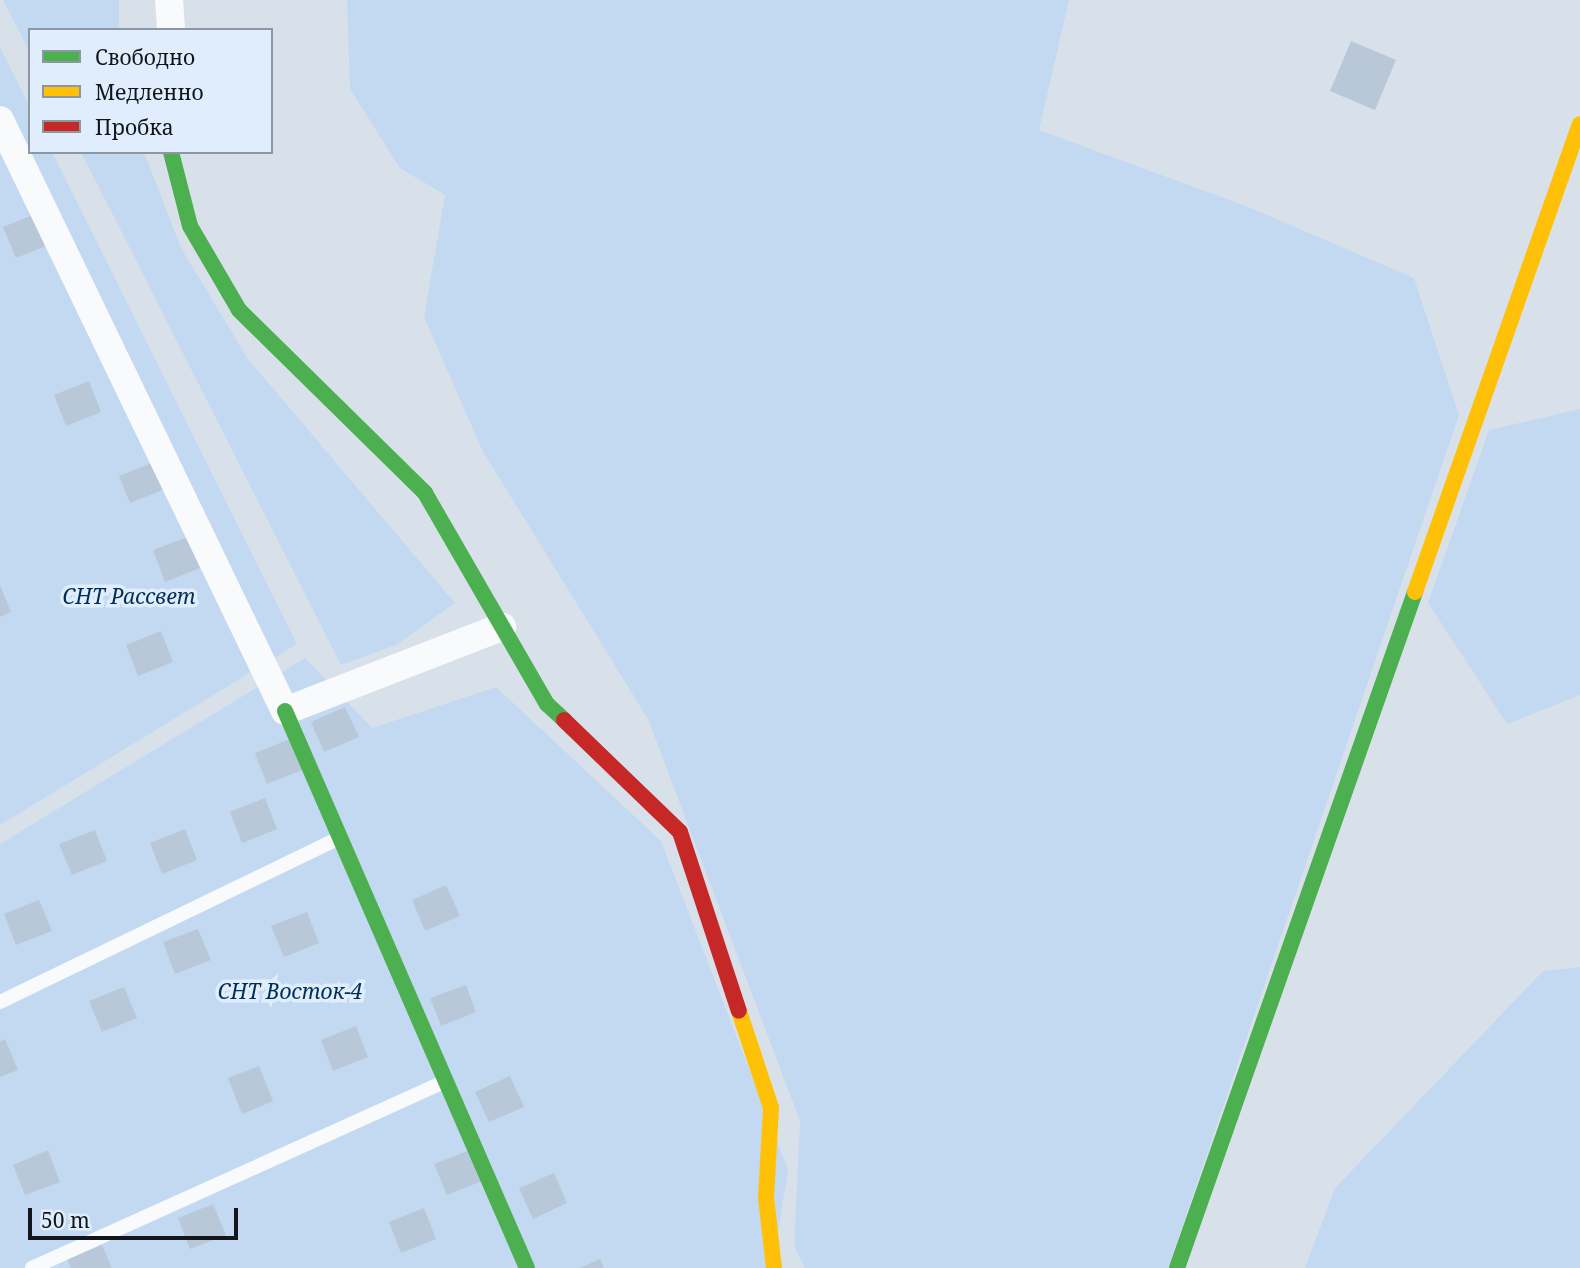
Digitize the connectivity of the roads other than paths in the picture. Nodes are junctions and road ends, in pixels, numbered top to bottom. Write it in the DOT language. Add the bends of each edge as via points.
graph roads {
  1 [pos="169,0"];
  2 [pos="171,28"];
  3 [pos="0,120"];
  4 [pos="1580,124"];
  5 [pos="172,154"];
  6 [pos="502,627"];
  7 [pos="285,711"];
  8 [pos="340,838"];
  9 [pos="0,1002"];
  10 [pos="446,1081"];
  11 [pos="32,1268"];
  12 [pos="527,1268"];
  13 [pos="774,1268"];
  14 [pos="1177,1268"];
  1 -- 2 [label="street"];
  3 -- 7 [label="street"];
  4 -- 14 [label="street"];
  5 -- 6 [label="street" via="190,226 239,310 425,493"];
  6 -- 7 [label="street"];
  6 -- 13 [label="street" via="547,704 680,832 771,1108 766,1197"];
  7 -- 8 [label="street"];
  8 -- 9 [label="lane"];
  8 -- 10 [label="street"];
  10 -- 11 [label="lane"];
  10 -- 12 [label="street"];
}
